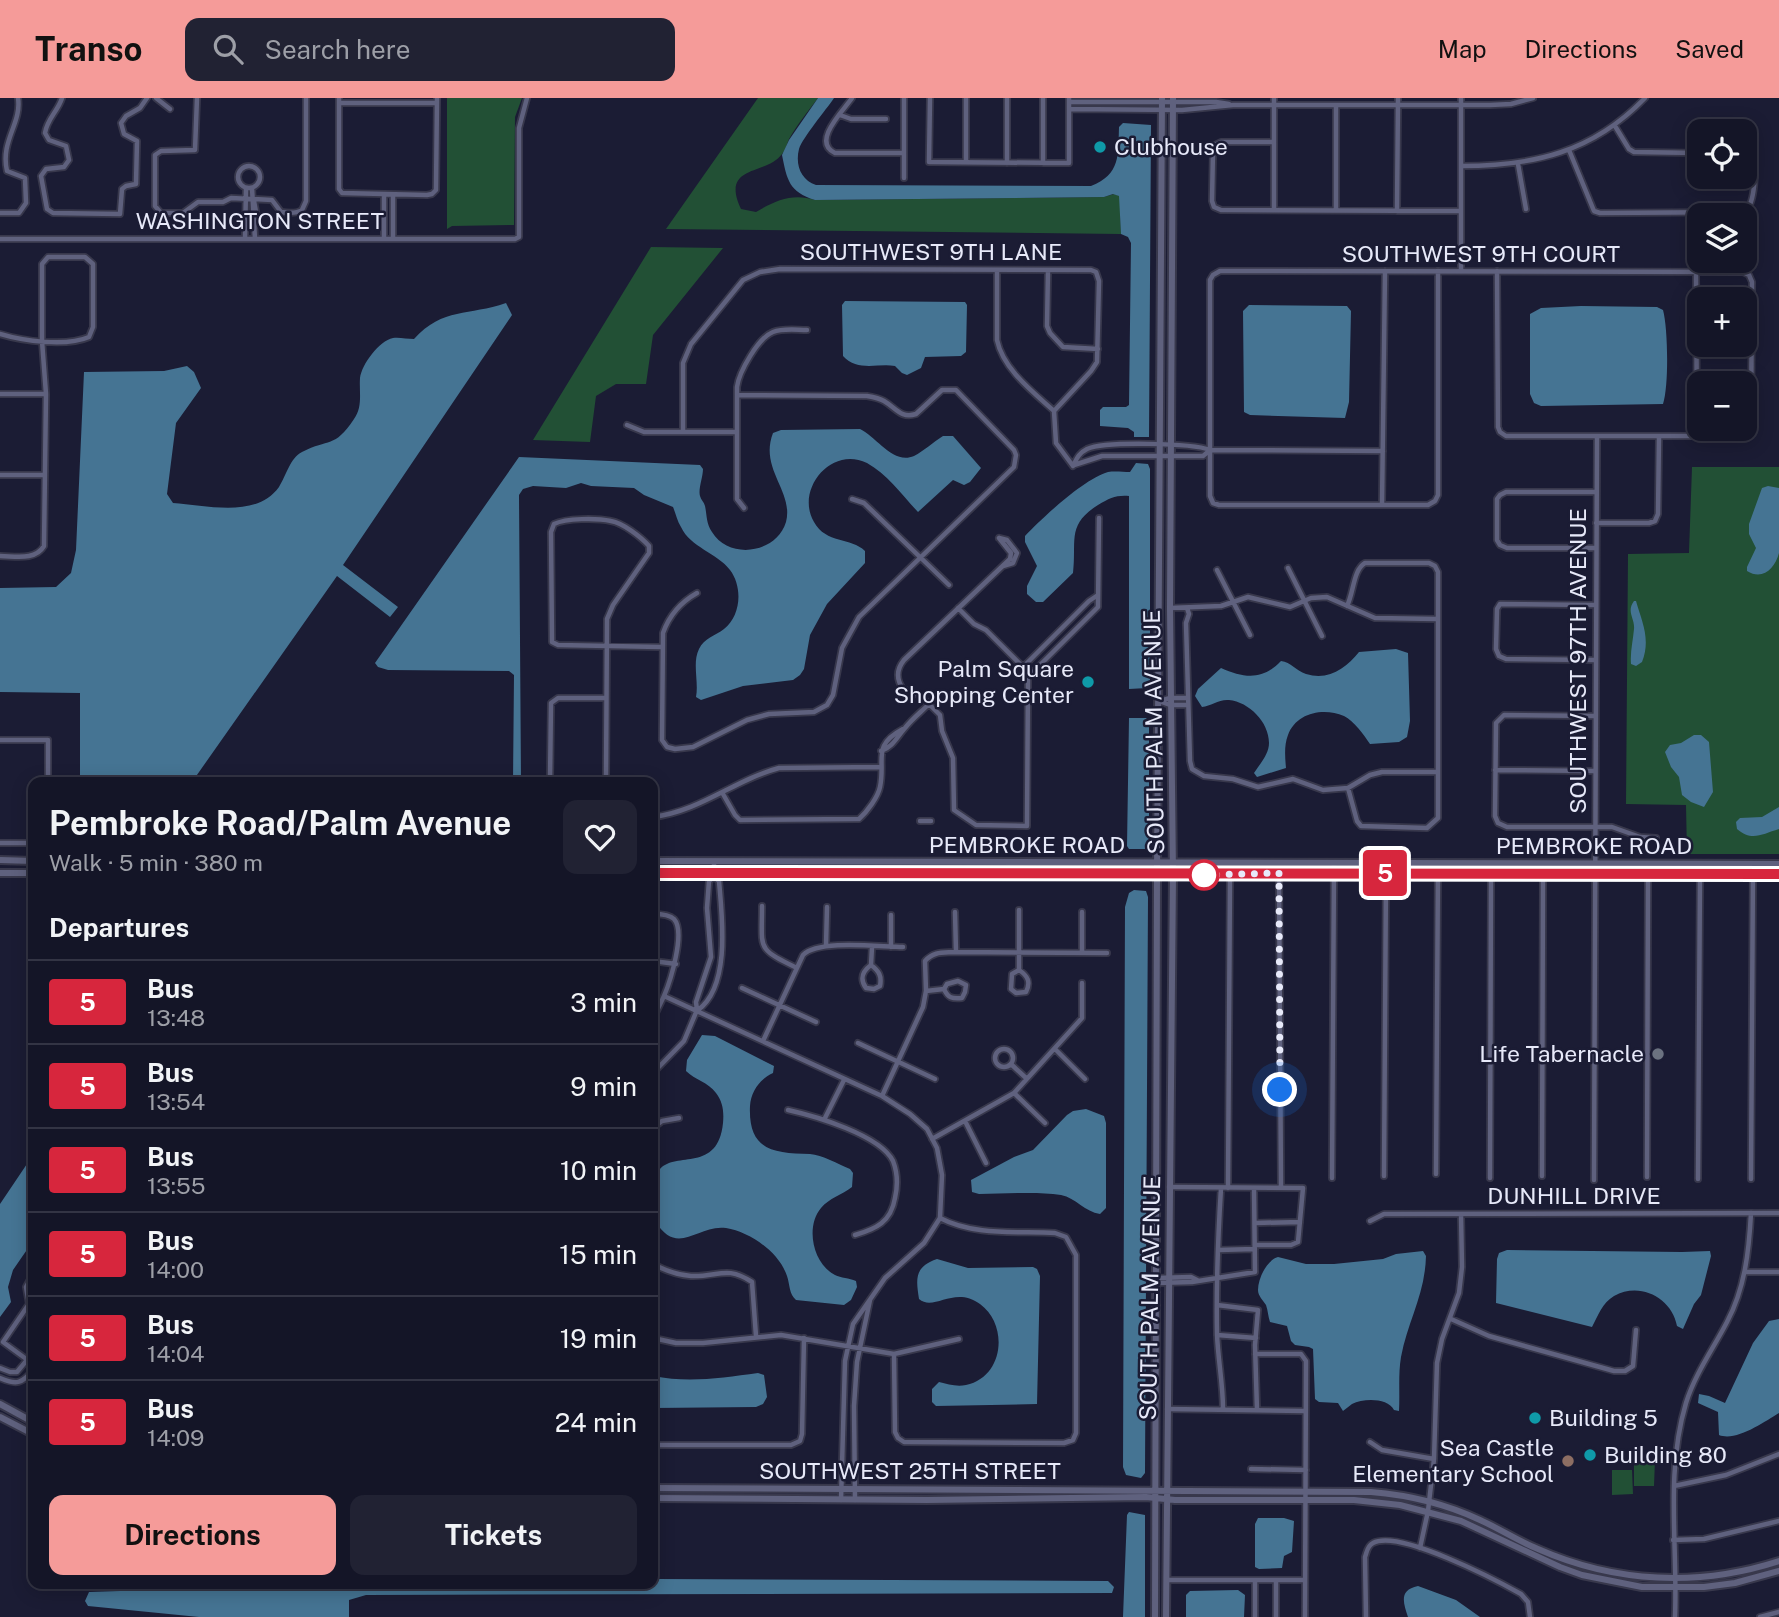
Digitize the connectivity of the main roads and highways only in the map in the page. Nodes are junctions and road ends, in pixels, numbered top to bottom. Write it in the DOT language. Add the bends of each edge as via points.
graph roads {
  1 [pos="1162,103"];
  2 [pos="1172,103"];
  3 [pos="0,860"];
  4 [pos="28,861"];
  5 [pos="658,861"];
  6 [pos="1158,863"];
  7 [pos="1173,863"];
  8 [pos="1779,864"];
  9 [pos="0,873"];
  10 [pos="28,873"];
  11 [pos="658,873"];
  12 [pos="1779,874"];
  13 [pos="1157,875"];
  14 [pos="1173,875"];
  15 [pos="0,1404"];
  16 [pos="0,1417"];
  17 [pos="28,1419"];
  18 [pos="28,1431"];
  19 [pos="658,1488"];
  20 [pos="1156,1495"];
  21 [pos="1166,1495"];
  22 [pos="658,1498"];
  23 [pos="1779,1561"];
  24 [pos="1779,1571"];
  25 [pos="1155,1617"];
  26 [pos="1166,1617"];
  1 -- 6 [label="main road, SOUTH PALM AVENUE"];
  2 -- 7 [label="main road, SOUTH PALM AVENUE"];
  3 -- 4 [label="main road"];
  5 -- 6 [label="main road, PEMBROKE ROAD"];
  6 -- 7 [label="main road, PEMBROKE ROAD"];
  6 -- 13 [label="main road, SOUTH PALM AVENUE"];
  7 -- 8 [label="main road, PEMBROKE ROAD"];
  7 -- 14 [label="main road, SOUTH PALM AVENUE"];
  9 -- 10 [label="main road"];
  11 -- 13 [label="main road, PEMBROKE ROAD"];
  12 -- 14 [label="main road, PEMBROKE ROAD"];
  13 -- 14 [label="main road, PEMBROKE ROAD"];
  13 -- 20 [label="main road, SOUTH PALM AVENUE"];
  14 -- 21 [label="main road, SOUTH PALM AVENUE"];
  15 -- 17 [label="main road"];
  16 -- 18 [label="main road"];
  19 -- 20 [label="main road, SOUTHWEST 25TH STREET" via="1076,1489"];
  20 -- 21 [label="main road, SOUTHWEST 25TH STREET"];
  20 -- 22 [label="main road, SOUTHWEST 25TH STREET"];
  20 -- 25 [label="main road, SOUTH PALM AVENUE"];
  21 -- 23 [label="main road" via="1380,1492 1429,1502 1481,1520 1536,1549 1625,1575 1724,1574"];
  21 -- 24 [label="main road" via="1365,1501 1428,1511 1582,1575 1642,1587 1735,1583"];
  21 -- 26 [label="main road, SOUTH PALM AVENUE"];
}
